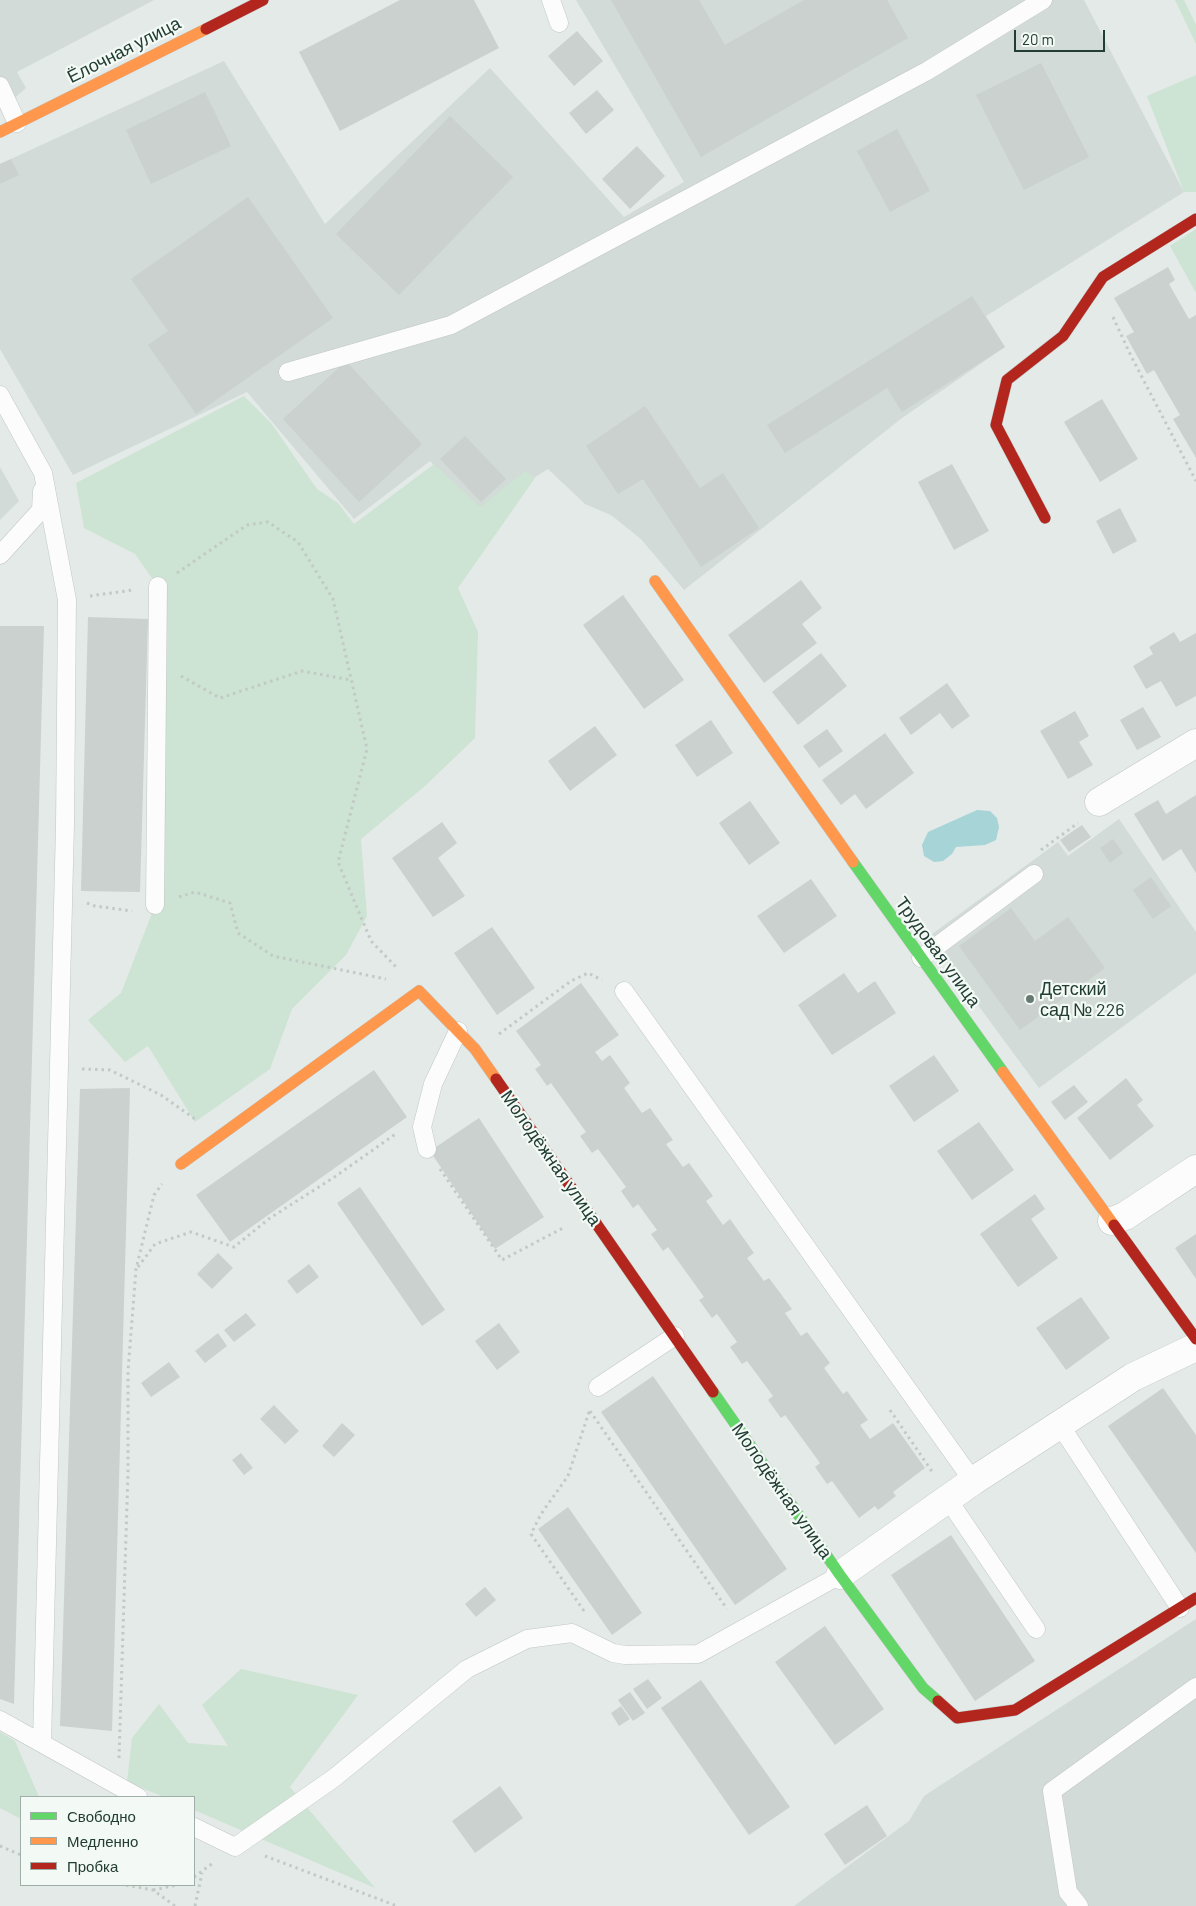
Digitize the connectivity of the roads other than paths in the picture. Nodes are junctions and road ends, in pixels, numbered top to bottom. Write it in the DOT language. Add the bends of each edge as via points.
graph roads {
  1 [pos="263,0"];
  2 [pos="551,0"];
  3 [pos="1043,0"];
  4 [pos="559,23"];
  5 [pos="0,86"];
  6 [pos="17,123"];
  7 [pos="0,132"];
  8 [pos="1196,220"];
  9 [pos="288,372"];
  10 [pos="0,395"];
  11 [pos="44,474"];
  12 [pos="1045,518"];
  13 [pos="0,555"];
  14 [pos="656,582"];
  15 [pos="158,586"];
  16 [pos="1196,743"];
  17 [pos="1099,802"];
  18 [pos="1034,874"];
  19 [pos="155,904"];
  20 [pos="921,958"];
  21 [pos="624,991"];
  22 [pos="458,1031"];
  23 [pos="427,1149"];
  24 [pos="181,1164"];
  25 [pos="1196,1169"];
  26 [pos="1112,1221"];
  27 [pos="674,1336"];
  28 [pos="1196,1339"];
  29 [pos="1196,1347"];
  30 [pos="598,1387"];
  31 [pos="1060,1425"];
  32 [pos="973,1481"];
  33 [pos="941,1487"];
  34 [pos="840,1575"];
  35 [pos="1196,1598"];
  36 [pos="1180,1608"];
  37 [pos="1036,1629"];
  38 [pos="1196,1687"];
  39 [pos="0,1720"];
  40 [pos="42,1743"];
  41 [pos="136,1796"];
  42 [pos="195,1827"];
  43 [pos="1079,1906"];
  1 -- 6 [label="street, Ёлочная улица"];
  2 -- 4 [label="lane"];
  3 -- 9 [label="lane" via="927,71 451,325"];
  5 -- 6 [label="lane"];
  6 -- 7 [label="street, Ёлочная улица"];
  8 -- 12 [label="street" via="1103,277 1063,336 1007,380 996,425"];
  10 -- 11 [label="lane"];
  11 -- 13 [label="lane" via="40,510"];
  11 -- 40 [label="lane" via="67,600"];
  14 -- 20 [label="street, Трудовая улица"];
  15 -- 19 [label="lane"];
  16 -- 17 [label="street"];
  18 -- 20 [label="lane"];
  20 -- 26 [label="street, Трудовая улица"];
  21 -- 32 [label="lane"];
  22 -- 23 [label="lane" via="433,1084 425,1114 422,1126"];
  22 -- 24 [label="street, Молодёжная улица" via="419,991"];
  22 -- 27 [label="street, Молодёжная улица" via="476,1049"];
  25 -- 26 [label="street" via="1125,1216"];
  26 -- 28 [label="street, Трудовая улица"];
  27 -- 30 [label="lane"];
  27 -- 34 [label="street, Молодёжная улица"];
  29 -- 31 [label="street, Молодёжная улица" via="1133,1377"];
  31 -- 32 [label="street, Молодёжная улица"];
  31 -- 36 [label="lane"];
  32 -- 33 [label="street, Молодёжная улица"];
  33 -- 34 [label="street, Молодёжная улица"];
  33 -- 37 [label="lane"];
  34 -- 36 [label="street, Молодёжная улица" via="923,1688 957,1718 1015,1710"];
  34 -- 42 [label="lane" via="698,1654 625,1655 572,1633 527,1639 467,1669 334,1778 236,1847"];
  35 -- 36 [label="street, Молодёжная улица"];
  38 -- 43 [label="lane" via="1052,1790 1068,1892"];
  39 -- 40 [label="lane"];
  40 -- 41 [label="lane"];
}
